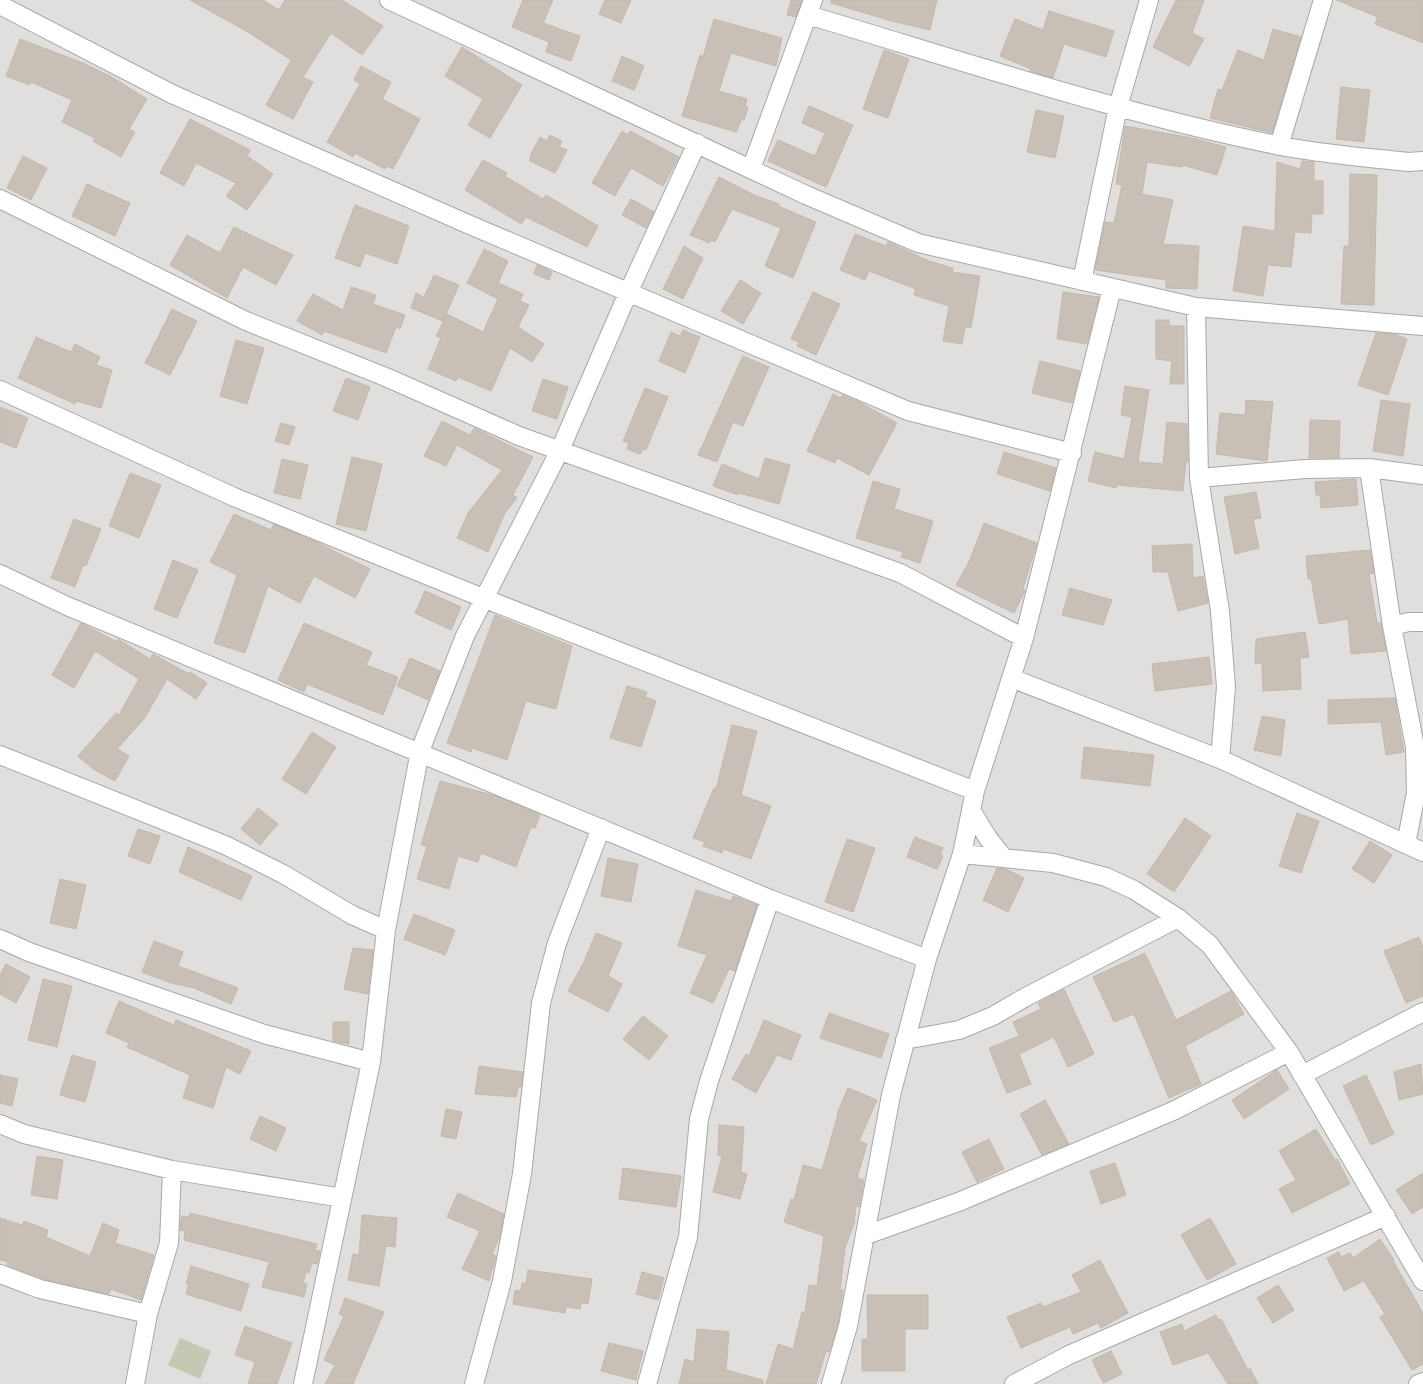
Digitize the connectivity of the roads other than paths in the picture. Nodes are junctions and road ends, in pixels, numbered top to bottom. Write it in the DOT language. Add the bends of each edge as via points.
graph roads {
  1 [pos="389,0"];
  2 [pos="1149,0"];
  3 [pos="1323,0"];
  4 [pos="0,5"];
  5 [pos="811,8"];
  6 [pos="1118,107"];
  7 [pos="697,143"];
  8 [pos="1279,146"];
  9 [pos="1423,161"];
  10 [pos="751,169"];
  11 [pos="0,199"];
  12 [pos="1082,281"];
  13 [pos="1112,288"];
  14 [pos="628,293"];
  15 [pos="1196,307"];
  16 [pos="1423,326"];
  17 [pos="0,390"];
  18 [pos="560,450"];
  19 [pos="1072,453"];
  20 [pos="1369,468"];
  21 [pos="1423,475"];
  22 [pos="1199,478"];
  23 [pos="0,574"];
  24 [pos="484,598"];
  25 [pos="1423,622"];
  26 [pos="1392,626"];
  27 [pos="1024,638"];
  28 [pos="1011,678"];
  29 [pos="420,751"];
  30 [pos="0,755"];
  31 [pos="1220,758"];
  32 [pos="975,791"];
  33 [pos="971,810"];
  34 [pos="601,828"];
  35 [pos="1406,844"];
  36 [pos="1423,852"];
  37 [pos="962,854"];
  38 [pos="1004,858"];
  39 [pos="770,899"];
  40 [pos="1178,918"];
  41 [pos="386,930"];
  42 [pos="0,939"];
  43 [pos="927,959"];
  44 [pos="1423,1012"];
  45 [pos="905,1040"];
  46 [pos="1289,1052"];
  47 [pos="371,1062"];
  48 [pos="1302,1075"];
  49 [pos="0,1124"];
  50 [pos="172,1170"];
  51 [pos="342,1198"];
  52 [pos="1386,1216"];
  53 [pos="866,1235"];
  54 [pos="0,1274"];
  55 [pos="1422,1276"];
  56 [pos="148,1314"];
  57 [pos="1423,1382"];
  58 [pos="135,1384"];
  59 [pos="302,1384"];
  60 [pos="474,1384"];
  61 [pos="647,1384"];
  62 [pos="830,1384"];
  63 [pos="1014,1384"];
  64 [pos="1418,1384"];
  1 -- 7 [label="street"];
  2 -- 6 [label="street"];
  3 -- 8 [label="street"];
  4 -- 14 [label="street" via="172,94"];
  5 -- 6 [label="street"];
  5 -- 10 [label="street"];
  6 -- 8 [label="street"];
  6 -- 12 [label="street"];
  7 -- 10 [label="street"];
  7 -- 14 [label="street"];
  8 -- 9 [label="street" via="1408,162"];
  10 -- 12 [label="street" via="918,243"];
  11 -- 18 [label="street" via="246,321 388,378 519,436"];
  12 -- 13 [label="street"];
  13 -- 15 [label="street"];
  13 -- 19 [label="street"];
  14 -- 18 [label="street"];
  14 -- 19 [label="street" via="908,411"];
  15 -- 16 [label="street"];
  15 -- 22 [label="street"];
  17 -- 24 [label="street" via="234,497"];
  18 -- 24 [label="street"];
  18 -- 27 [label="street" via="900,573"];
  19 -- 27 [label="street"];
  20 -- 21 [label="street"];
  20 -- 22 [label="street" via="1305,469"];
  20 -- 26 [label="street"];
  22 -- 31 [label="street" via="1220,611 1226,687"];
  23 -- 29 [label="street" via="67,606"];
  24 -- 29 [label="street"];
  24 -- 32 [label="street"];
  25 -- 26 [label="street"];
  26 -- 35 [label="street" via="1415,747 1416,793"];
  27 -- 28 [label="street"];
  28 -- 31 [label="street"];
  28 -- 32 [label="street"];
  29 -- 34 [label="street"];
  29 -- 41 [label="street"];
  30 -- 41 [label="street" via="225,845 283,874 352,915"];
  31 -- 35 [label="street"];
  32 -- 33 [label="street"];
  33 -- 37 [label="street"];
  33 -- 38 [label="street"];
  34 -- 39 [label="street"];
  34 -- 60 [label="street" via="557,943 541,1003 522,1174 502,1281"];
  35 -- 36 [label="street"];
  37 -- 38 [label="street"];
  37 -- 43 [label="street"];
  38 -- 40 [label="street" via="1053,864 1106,877 1134,890"];
  39 -- 43 [label="street"];
  39 -- 61 [label="street" via="708,1081 699,1119 688,1237"];
  40 -- 45 [label="street" via="993,1016 959,1030"];
  40 -- 46 [label="street" via="1210,945"];
  41 -- 47 [label="street"];
  42 -- 47 [label="street" via="264,1034"];
  43 -- 45 [label="street"];
  44 -- 48 [label="street"];
  45 -- 53 [label="street" via="891,1095"];
  46 -- 48 [label="street"];
  46 -- 53 [label="street" via="1173,1111 961,1201"];
  47 -- 51 [label="street"];
  48 -- 52 [label="street"];
  49 -- 50 [label="street" via="24,1134"];
  50 -- 51 [label="street"];
  50 -- 56 [label="street" via="169,1243"];
  51 -- 59 [label="street"];
  52 -- 55 [label="street"];
  52 -- 63 [label="street" via="1069,1355"];
  53 -- 62 [label="street" via="848,1326"];
  54 -- 56 [label="street" via="40,1289"];
  56 -- 58 [label="street"];
  57 -- 64 [label="street"];
}
